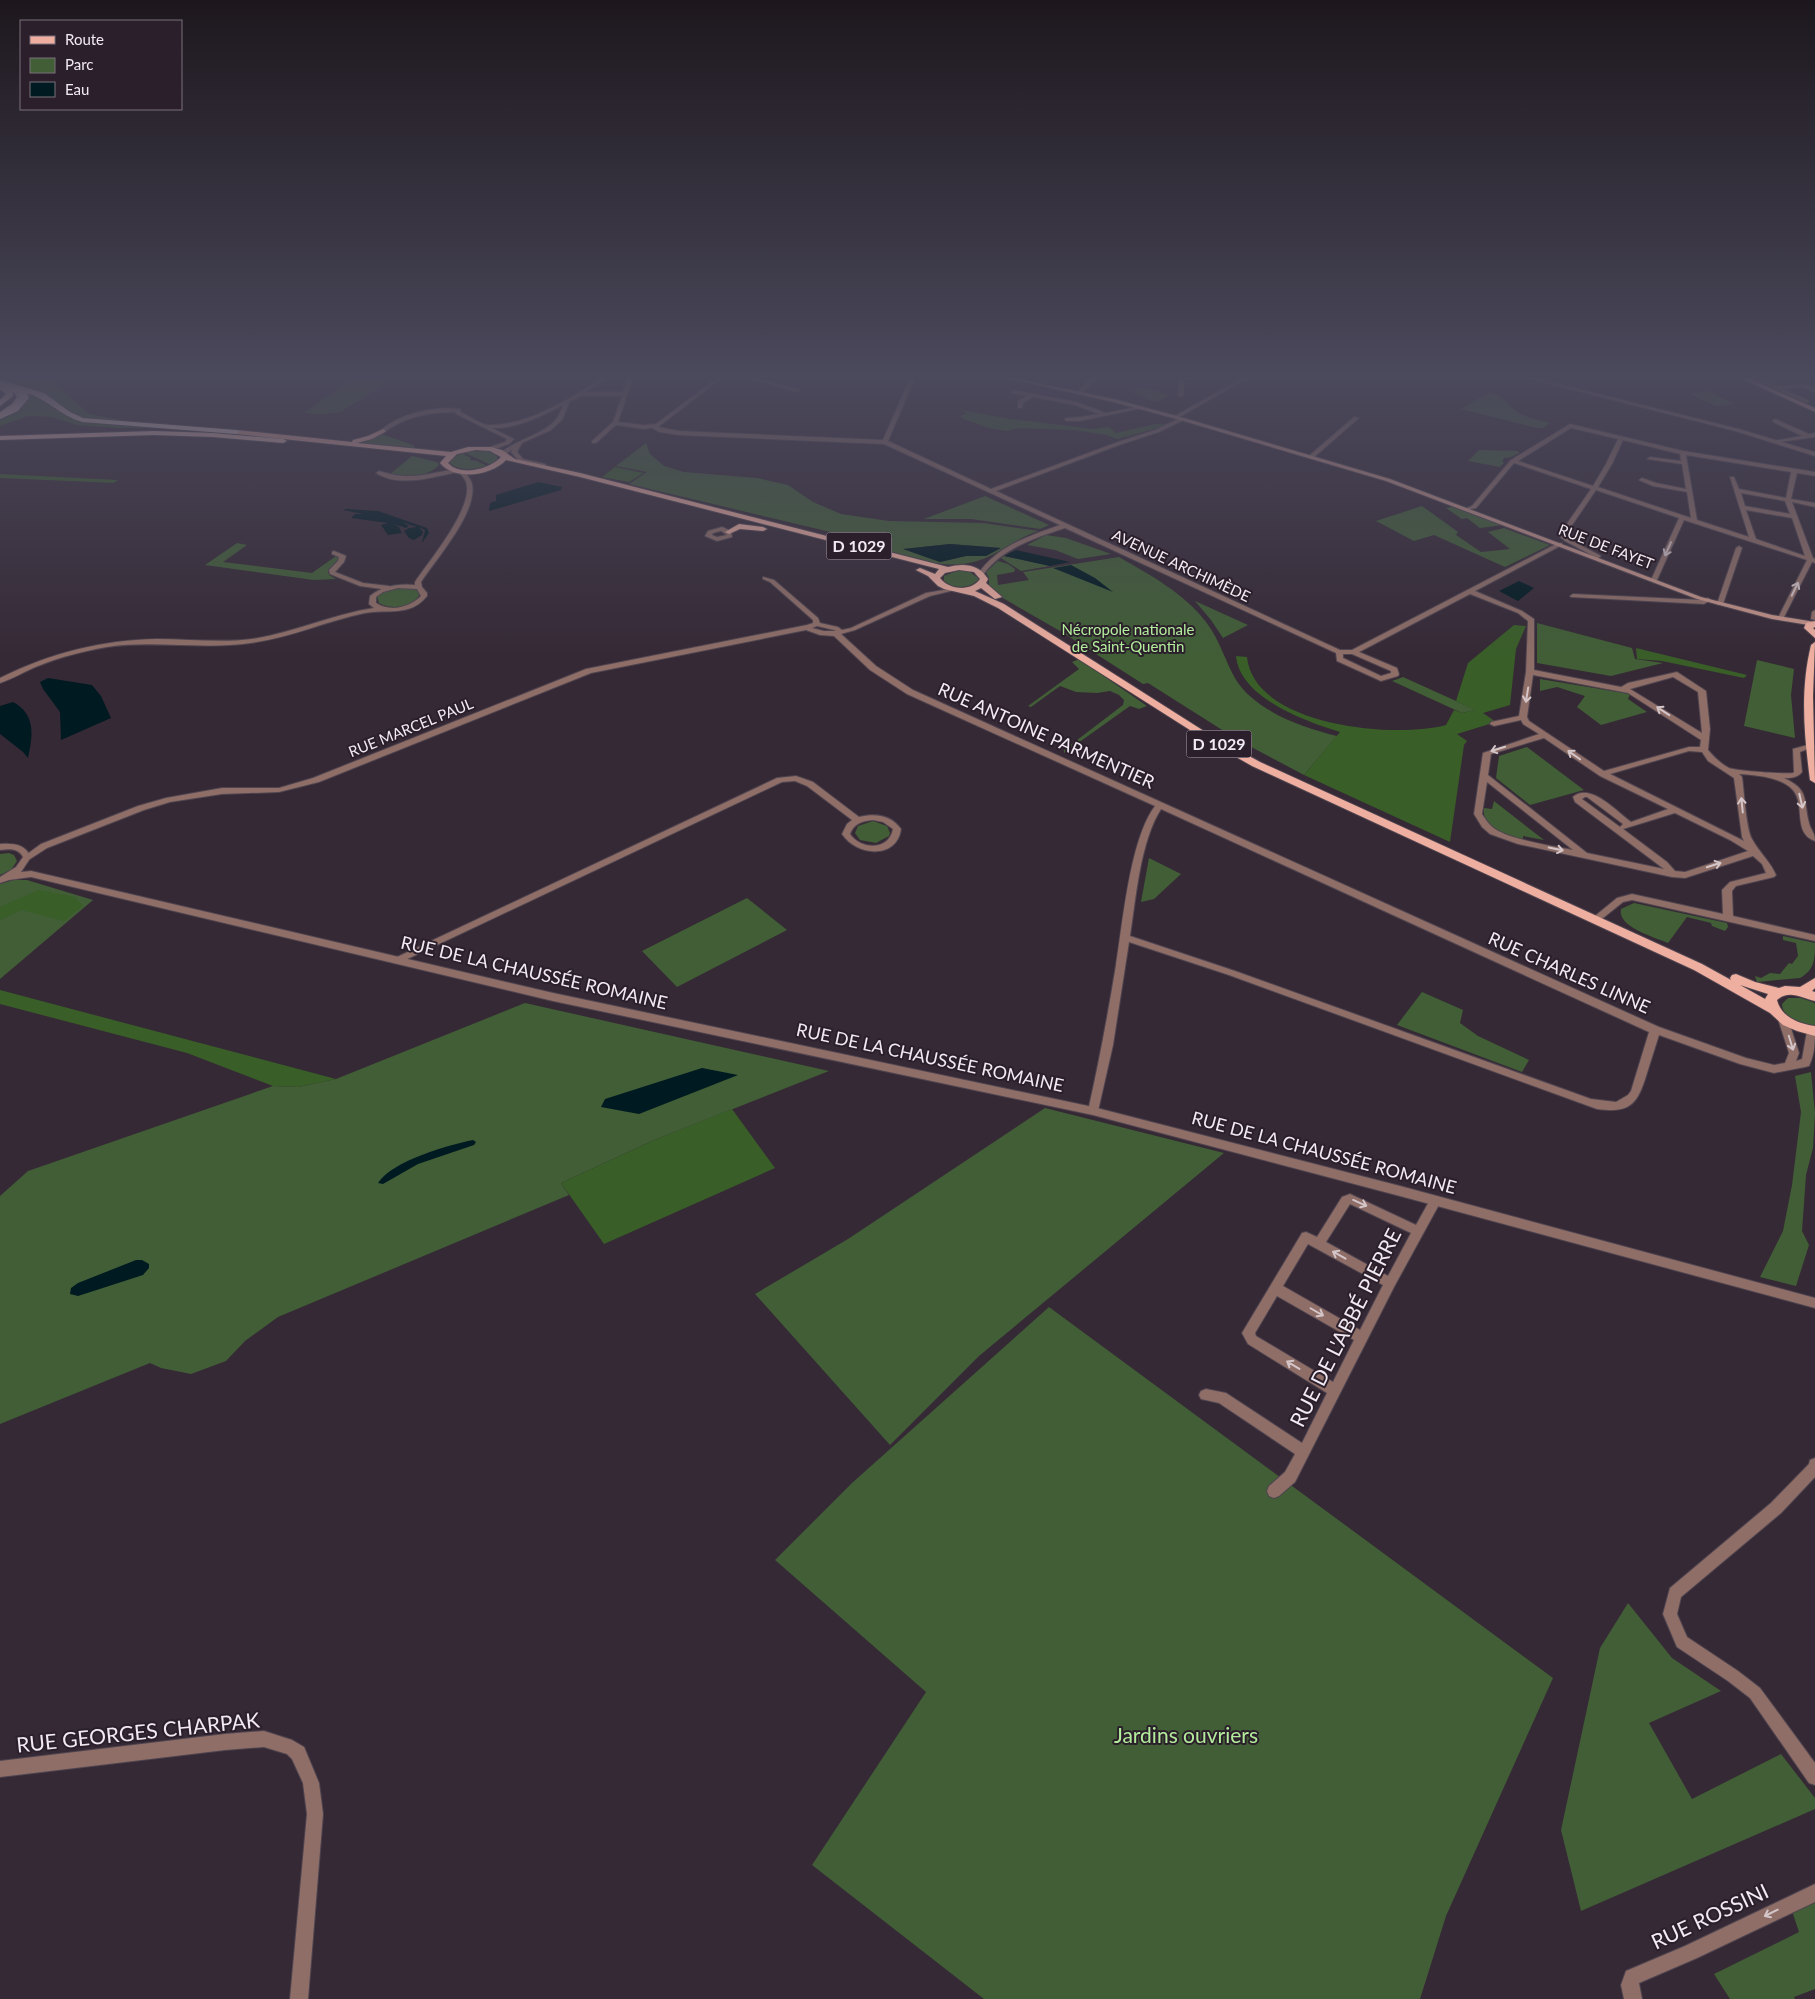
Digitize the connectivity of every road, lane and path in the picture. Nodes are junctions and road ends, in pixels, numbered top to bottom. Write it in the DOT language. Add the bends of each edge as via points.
graph roads {
  1 [pos="428,471"];
  2 [pos="457,471"];
  3 [pos="459,471"];
  4 [pos="481,471"];
  5 [pos="543,471"];
  6 [pos="561,471"];
  7 [pos="948,471"];
  8 [pos="1044,471"];
  9 [pos="1359,471"];
  10 [pos="1504,471"];
  11 [pos="1544,471"];
  12 [pos="1605,471"];
  13 [pos="1685,471"];
  14 [pos="1794,471"];
  15 [pos="1796,471"];
  16 [pos="379,473"];
  17 [pos="1815,474"];
  18 [pos="387,476"];
  19 [pos="1732,478"];
  20 [pos="1642,480"];
  21 [pos="470,485"];
  22 [pos="1594,488"];
  23 [pos="1737,490"];
  24 [pos="991,491"];
  25 [pos="1689,491"];
  26 [pos="632,493"];
  27 [pos="1788,500"];
  28 [pos="1815,505"];
  29 [pos="1742,507"];
  30 [pos="1469,509"];
  31 [pos="1794,517"];
  32 [pos="1682,518"];
  33 [pos="1693,521"];
  34 [pos="1064,526"];
  35 [pos="1753,541"];
  36 [pos="1560,544"];
  37 [pos="846,547"];
  38 [pos="1739,548"];
  39 [pos="334,554"];
  40 [pos="1595,558"];
  41 [pos="990,561"];
  42 [pos="1812,561"];
  43 [pos="966,568"];
  44 [pos="426,569"];
  45 [pos="947,569"];
  46 [pos="765,578"];
  47 [pos="982,579"];
  48 [pos="937,580"];
  49 [pos="1654,580"];
  50 [pos="362,585"];
  51 [pos="398,586"];
  52 [pos="389,588"];
  53 [pos="419,588"];
  54 [pos="958,590"];
  55 [pos="1470,592"];
  56 [pos="928,594"];
  57 [pos="1573,596"];
  58 [pos="372,598"];
  59 [pos="1708,600"];
  60 [pos="1720,604"];
  61 [pos="380,609"];
  62 [pos="340,617"];
  63 [pos="1781,618"];
  64 [pos="813,627"];
  65 [pos="1813,627"];
  66 [pos="837,631"];
  67 [pos="1815,646"];
  68 [pos="1339,652"];
  69 [pos="1352,652"];
  70 [pos="1530,672"];
  71 [pos="0,681"];
  72 [pos="1815,686"];
  73 [pos="1623,689"];
  74 [pos="1523,717"];
  75 [pos="1815,721"];
  76 [pos="1494,724"];
  77 [pos="1545,736"];
  78 [pos="1704,738"];
  79 [pos="1811,746"];
  80 [pos="1704,750"];
  81 [pos="1731,771"];
  82 [pos="1603,774"];
  83 [pos="1484,776"];
  84 [pos="1771,776"];
  85 [pos="1815,780"];
  86 [pos="1160,806"];
  87 [pos="1675,810"];
  88 [pos="857,820"];
  89 [pos="1629,825"];
  90 [pos="1616,829"];
  91 [pos="1815,838"];
  92 [pos="0,847"];
  93 [pos="1755,852"];
  94 [pos="24,853"];
  95 [pos="1585,855"];
  96 [pos="22,867"];
  97 [pos="31,874"];
  98 [pos="1672,874"];
  99 [pos="4,879"];
  100 [pos="1598,918"];
  101 [pos="1728,918"];
  102 [pos="1126,938"];
  103 [pos="1815,938"];
  104 [pos="398,960"];
  105 [pos="1815,982"];
  106 [pos="1779,992"];
  107 [pos="1802,992"];
  108 [pos="1815,997"];
  109 [pos="1778,1014"];
  110 [pos="1656,1030"];
  111 [pos="1814,1031"];
  112 [pos="1789,1067"];
  113 [pos="1093,1111"];
  114 [pos="1435,1201"];
  115 [pos="1418,1231"];
  116 [pos="1319,1244"];
  117 [pos="1390,1283"];
  118 [pos="1275,1288"];
  119 [pos="1815,1303"];
  120 [pos="1362,1338"];
  121 [pos="1335,1390"];
  122 [pos="1206,1395"];
  123 [pos="1304,1452"];
  124 [pos="1815,1464"];
  125 [pos="1274,1491"];
  126 [pos="0,1769"];
  127 [pos="1815,1777"];
  128 [pos="1815,1893"];
  129 [pos="1631,1992"];
  130 [pos="299,1999"];
  1 -- 18 [label="street" via="400,478"];
  2 -- 18 [label="street" via="403,480"];
  3 -- 21 [label="street" via="468,478"];
  4 -- 21 [label="street"];
  5 -- 26 [label="main road, D 1029"];
  6 -- 45 [label="main road, D 1029"];
  7 -- 24 [label="street, AVENUE ARCHIMÈDE"];
  8 -- 24 [label="street"];
  9 -- 30 [label="main road, RUE DE FAYET"];
  10 -- 30 [label="street"];
  11 -- 22 [label="street"];
  12 -- 22 [label="street"];
  13 -- 25 [label="street"];
  14 -- 27 [label="street"];
  15 -- 17 [label="street"];
  16 -- 18 [label="street"];
  19 -- 23 [label="street"];
  20 -- 25 [label="street"];
  21 -- 44 [label="street" via="466,507 457,527"];
  22 -- 32 [label="street"];
  22 -- 40 [label="street" via="1563,537 1598,556"];
  23 -- 27 [label="street"];
  23 -- 29 [label="street"];
  24 -- 34 [label="street, AVENUE ARCHIMÈDE"];
  25 -- 33 [label="street"];
  26 -- 37 [label="main road, D 1029"];
  26 -- 37 [label="main road" via="728,522 726,530 750,526"];
  27 -- 28 [label="street"];
  27 -- 31 [label="street"];
  29 -- 31 [label="street"];
  29 -- 35 [label="street"];
  30 -- 36 [label="main road, RUE DE FAYET"];
  31 -- 42 [label="street"];
  32 -- 33 [label="street"];
  32 -- 49 [label="street, one-way"];
  33 -- 35 [label="street"];
  34 -- 41 [label="street" via="1026,540"];
  34 -- 68 [label="street, AVENUE ARCHIMÈDE"];
  35 -- 42 [label="street"];
  36 -- 40 [label="main road, RUE DE FAYET"];
  36 -- 55 [label="street"];
  37 -- 48 [label="main road, D 1029" via="919,569"];
  38 -- 60 [label="street"];
  39 -- 50 [label="street" via="342,556 342,559 332,573"];
  40 -- 49 [label="main road, RUE DE FAYET"];
  41 -- 43 [label="street"];
  41 -- 47 [label="street"];
  63 -- 42 [label="street, one-way"];
  43 -- 45 [label="main road"];
  43 -- 47 [label="main road"];
  44 -- 51 [label="street"];
  44 -- 53 [label="street" via="418,582"];
  45 -- 48 [label="main road" via="939,573"];
  46 -- 64 [label="street" via="772,580 816,619"];
  47 -- 54 [label="main road" via="972,588"];
  47 -- 100 [label="main road, D 1029" via="995,596 1270,765"];
  48 -- 54 [label="main road"];
  48 -- 56 [label="street"];
  49 -- 59 [label="main road, RUE DE FAYET"];
  50 -- 52 [label="street"];
  50 -- 58 [label="street"];
  51 -- 52 [label="street"];
  51 -- 53 [label="street"];
  52 -- 58 [label="street"];
  53 -- 61 [label="street" via="424,596 415,604 399,610"];
  54 -- 56 [label="street"];
  54 -- 100 [label="main road, D 1029" via="977,594 1000,606 1204,735 1256,764 1489,872"];
  55 -- 69 [label="street"];
  55 -- 70 [label="street" via="1532,620"];
  56 -- 66 [label="street" via="853,629"];
  57 -- 59 [label="street"];
  58 -- 61 [label="street" via="372,604"];
  58 -- 62 [label="street"];
  59 -- 60 [label="main road, RUE DE FAYET"];
  60 -- 63 [label="main road, RUE DE FAYET"];
  61 -- 62 [label="street"];
  62 -- 71 [label="street" via="299,631 252,641 214,644 146,642 91,648 37,663"];
  63 -- 65 [label="main road, RUE DE FAYET"];
  64 -- 66 [label="street, RUE MARCEL PAUL"];
  64 -- 94 [label="street, RUE MARCEL PAUL" via="589,671 291,788 222,791 169,800"];
  66 -- 86 [label="street, RUE ANTOINE PARMENTIER" via="873,668 903,689"];
  67 -- 79 [label="main road" via="1807,698"];
  68 -- 69 [label="street, AVENUE ARCHIMÈDE"];
  68 -- 69 [label="street" via="1340,660 1378,678 1396,674 1394,670"];
  70 -- 73 [label="street"];
  70 -- 74 [label="street, one-way"];
  72 -- 75 [label="main road"];
  78 -- 73 [label="street, one-way"];
  73 -- 78 [label="street" via="1674,674 1698,687 1702,691"];
  74 -- 76 [label="street"];
  74 -- 77 [label="street"];
  82 -- 77 [label="street, one-way"];
  77 -- 83 [label="street, one-way" via="1487,753"];
  78 -- 80 [label="street"];
  79 -- 84 [label="street" via="1796,751 1798,772 1795,775"];
  79 -- 85 [label="main road"];
  80 -- 81 [label="street" via="1711,759"];
  80 -- 82 [label="street" via="1689,749"];
  81 -- 84 [label="street"];
  93 -- 81 [label="street, one-way" via="1746,837 1740,783"];
  82 -- 87 [label="street"];
  83 -- 95 [label="street"];
  83 -- 95 [label="street, one-way" via="1478,814 1489,829 1509,839"];
  84 -- 91 [label="street, one-way" via="1798,790 1804,828"];
  86 -- 102 [label="street, RUE ANTOINE PARMENTIER" via="1146,829"];
  86 -- 110 [label="street, RUE CHARLES LINNE"];
  87 -- 89 [label="street"];
  87 -- 93 [label="street"];
  88 -- 88 [label="street" via="846,834 859,847 884,847 898,834 888,821 873,817"];
  88 -- 104 [label="street" via="810,784 796,778 780,780"];
  89 -- 90 [label="street"];
  89 -- 90 [label="street" via="1590,796 1576,797"];
  90 -- 98 [label="street" via="1664,864"];
  92 -- 94 [label="street" via="16,847"];
  98 -- 93 [label="street, one-way" via="1685,875"];
  93 -- 101 [label="street" via="1769,866 1771,875 1732,884 1727,890"];
  94 -- 96 [label="street"];
  95 -- 98 [label="street"];
  96 -- 97 [label="street, RUE DE LA CHAUSSÉE ROMAINE"];
  96 -- 99 [label="street"];
  97 -- 99 [label="street, RUE DE LA CHAUSSÉE ROMAINE"];
  97 -- 104 [label="street, RUE DE LA CHAUSSÉE ROMAINE"];
  100 -- 101 [label="street" via="1620,900 1632,898"];
  100 -- 106 [label="main road" via="1752,986"];
  100 -- 109 [label="main road" via="1698,967"];
  101 -- 103 [label="street"];
  102 -- 110 [label="street, RUE CHARLES LINNE" via="1590,1103 1613,1108 1630,1101 1636,1092"];
  102 -- 113 [label="street, RUE ANTOINE PARMENTIER" via="1108,1046"];
  104 -- 113 [label="street, RUE DE LA CHAUSSÉE ROMAINE" via="563,999"];
  105 -- 107 [label="main road"];
  106 -- 107 [label="main road"];
  106 -- 109 [label="main road" via="1771,999"];
  107 -- 108 [label="main road"];
  109 -- 111 [label="main road" via="1798,1027"];
  109 -- 112 [label="street, one-way" via="1794,1053"];
  110 -- 112 [label="street" via="1753,1064 1774,1069"];
  111 -- 112 [label="street" via="1806,1063"];
  113 -- 114 [label="street, RUE DE LA CHAUSSÉE ROMAINE"];
  114 -- 115 [label="street, RUE DE L'ABBÉ PIERRE"];
  114 -- 119 [label="street, RUE DE LA CHAUSSÉE ROMAINE"];
  116 -- 115 [label="street, one-way" via="1346,1200 1350,1199"];
  115 -- 117 [label="street, RUE DE L'ABBÉ PIERRE"];
  117 -- 116 [label="street, one-way"];
  116 -- 118 [label="street" via="1306,1237"];
  117 -- 120 [label="street, RUE DE L'ABBÉ PIERRE"];
  118 -- 120 [label="street, one-way"];
  121 -- 118 [label="street, one-way" via="1248,1337"];
  120 -- 121 [label="street, RUE DE L'ABBÉ PIERRE"];
  121 -- 123 [label="street, RUE DE L'ABBÉ PIERRE"];
  122 -- 123 [label="street, RUE DE L'ABBÉ PIERRE" via="1221,1397"];
  123 -- 125 [label="street" via="1290,1477"];
  124 -- 127 [label="street" via="1776,1508 1676,1592 1670,1614 1682,1642 1755,1693"];
  126 -- 130 [label="street, RUE GEORGES CHARPAK" via="264,1739 292,1748 298,1753 310,1783 314,1814"];
  128 -- 129 [label="street, RUE ROSSINI, one-way" via="1632,1977"];
}
